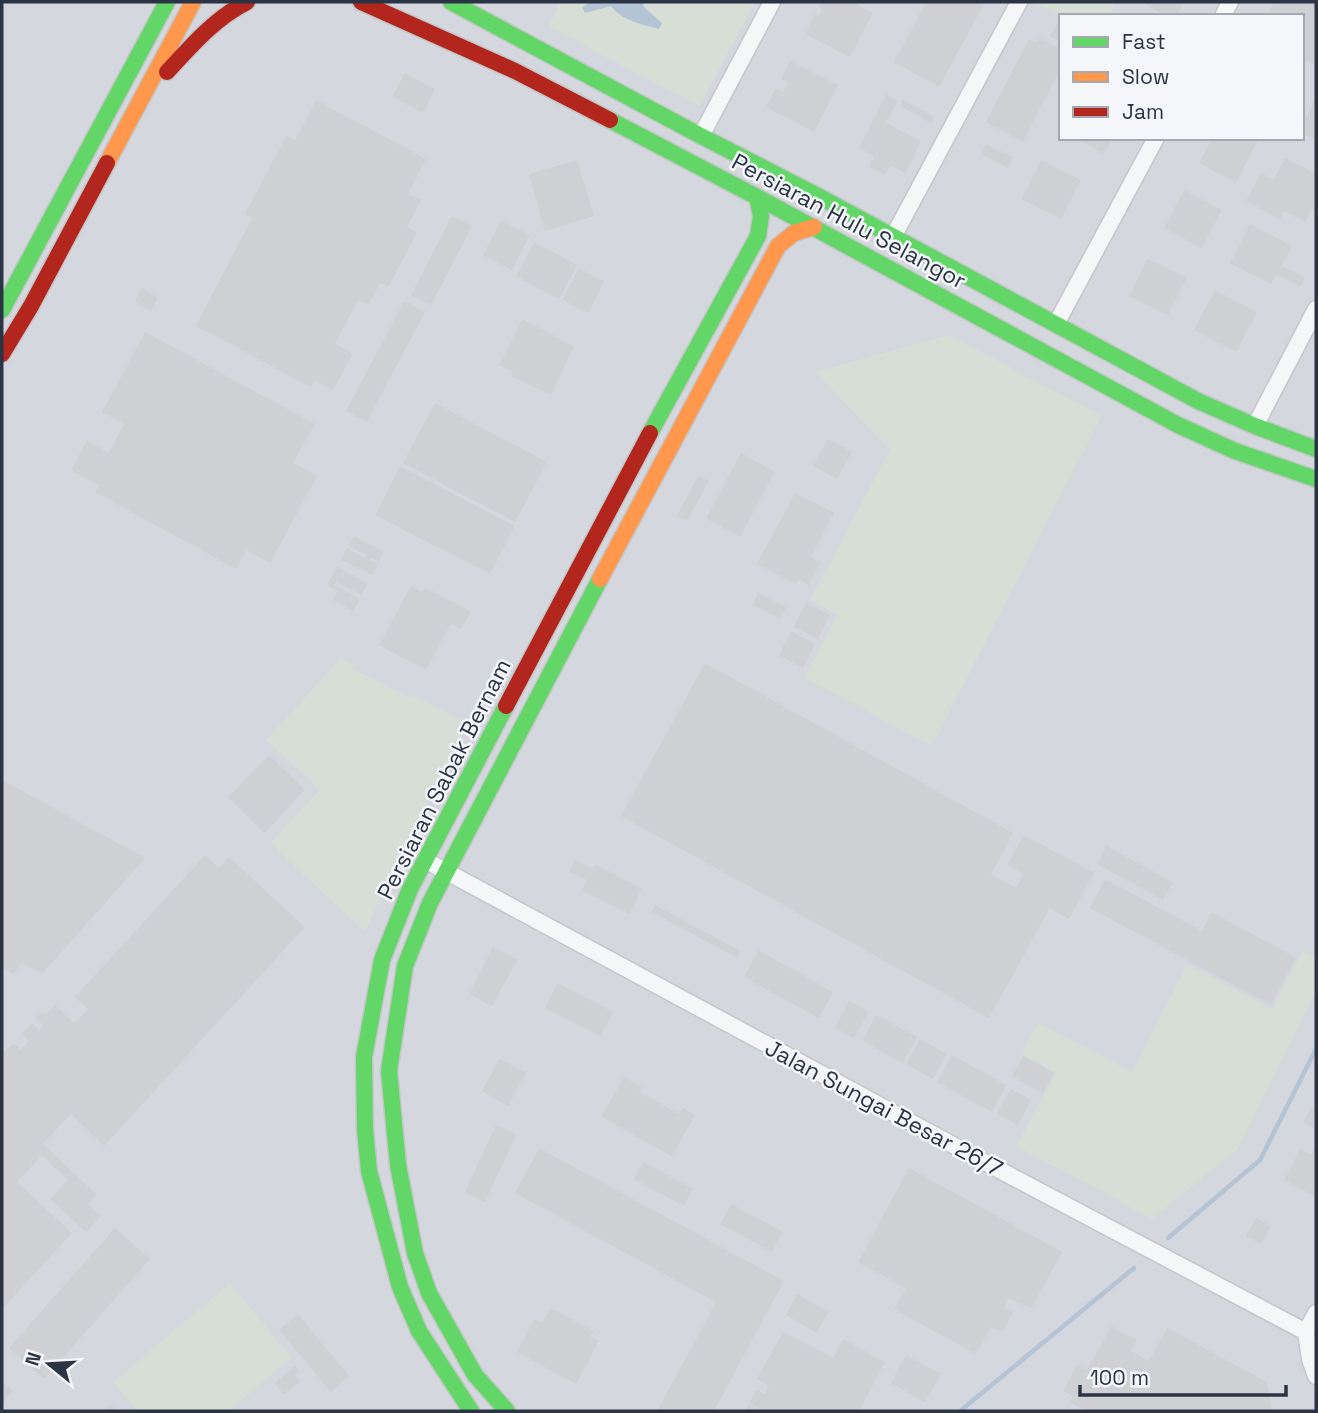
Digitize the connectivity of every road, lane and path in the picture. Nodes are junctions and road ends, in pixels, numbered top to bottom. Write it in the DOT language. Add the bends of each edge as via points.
graph roads {
  1 [pos="167,2"];
  2 [pos="193,2"];
  3 [pos="247,2"];
  4 [pos="361,2"];
  5 [pos="451,2"];
  6 [pos="772,2"];
  7 [pos="1019,2"];
  8 [pos="143,98"];
  9 [pos="701,136"];
  10 [pos="1155,140"];
  11 [pos="757,197"];
  12 [pos="814,227"];
  13 [pos="893,237"];
  14 [pos="1316,309"];
  15 [pos="2,310"];
  16 [pos="1056,324"];
  17 [pos="2,354"];
  18 [pos="1255,426"];
  19 [pos="1316,449"];
  20 [pos="1316,478"];
  21 [pos="425,860"];
  22 [pos="446,871"];
  23 [pos="398,1165"];
  24 [pos="369,1171"];
  25 [pos="1316,1313"];
  26 [pos="1306,1332"];
  27 [pos="1316,1376"];
  28 [pos="471,1411"];
  29 [pos="508,1411"];
  1 -- 15 [label="main road"];
  2 -- 8 [label="main road"];
  3 -- 8 [label="main road" via="236,6 196,42"];
  4 -- 11 [label="main road, Persiaran Hulu Selangor" via="515,71"];
  5 -- 9 [label="main road, Persiaran Hulu Selangor"];
  6 -- 9 [label="street"];
  7 -- 13 [label="street"];
  8 -- 17 [label="main road"];
  9 -- 13 [label="main road, Persiaran Hulu Selangor"];
  10 -- 16 [label="street"];
  11 -- 12 [label="main road, Persiaran Hulu Selangor"];
  11 -- 21 [label="main road, Persiaran Sabak Bernam" via="762,209 758,236"];
  12 -- 20 [label="main road, Persiaran Hulu Selangor" via="1178,425 1235,451"];
  12 -- 22 [label="main road, Persiaran Sabak Bernam" via="799,229 778,246"];
  13 -- 16 [label="main road, Persiaran Hulu Selangor"];
  14 -- 18 [label="street"];
  16 -- 18 [label="main road, Persiaran Hulu Selangor" via="1198,401"];
  18 -- 19 [label="main road, Persiaran Hulu Selangor"];
  21 -- 22 [label="street, Jalan Sungai Besar 26/7"];
  21 -- 24 [label="main road, Persiaran Sabak Bernam" via="382,960 365,1057"];
  22 -- 23 [label="main road, Persiaran Sabak Bernam" via="405,966 389,1072"];
  22 -- 26 [label="street, Jalan Sungai Besar 26/7"];
  23 -- 24 [label="main road"];
  23 -- 29 [label="main road, Persiaran Sabak Bernam" via="415,1253 429,1293 475,1375"];
  24 -- 28 [label="main road, Persiaran Sabak Bernam" via="400,1287 419,1331"];
  25 -- 26 [label="street"];
  26 -- 27 [label="street"];
}
